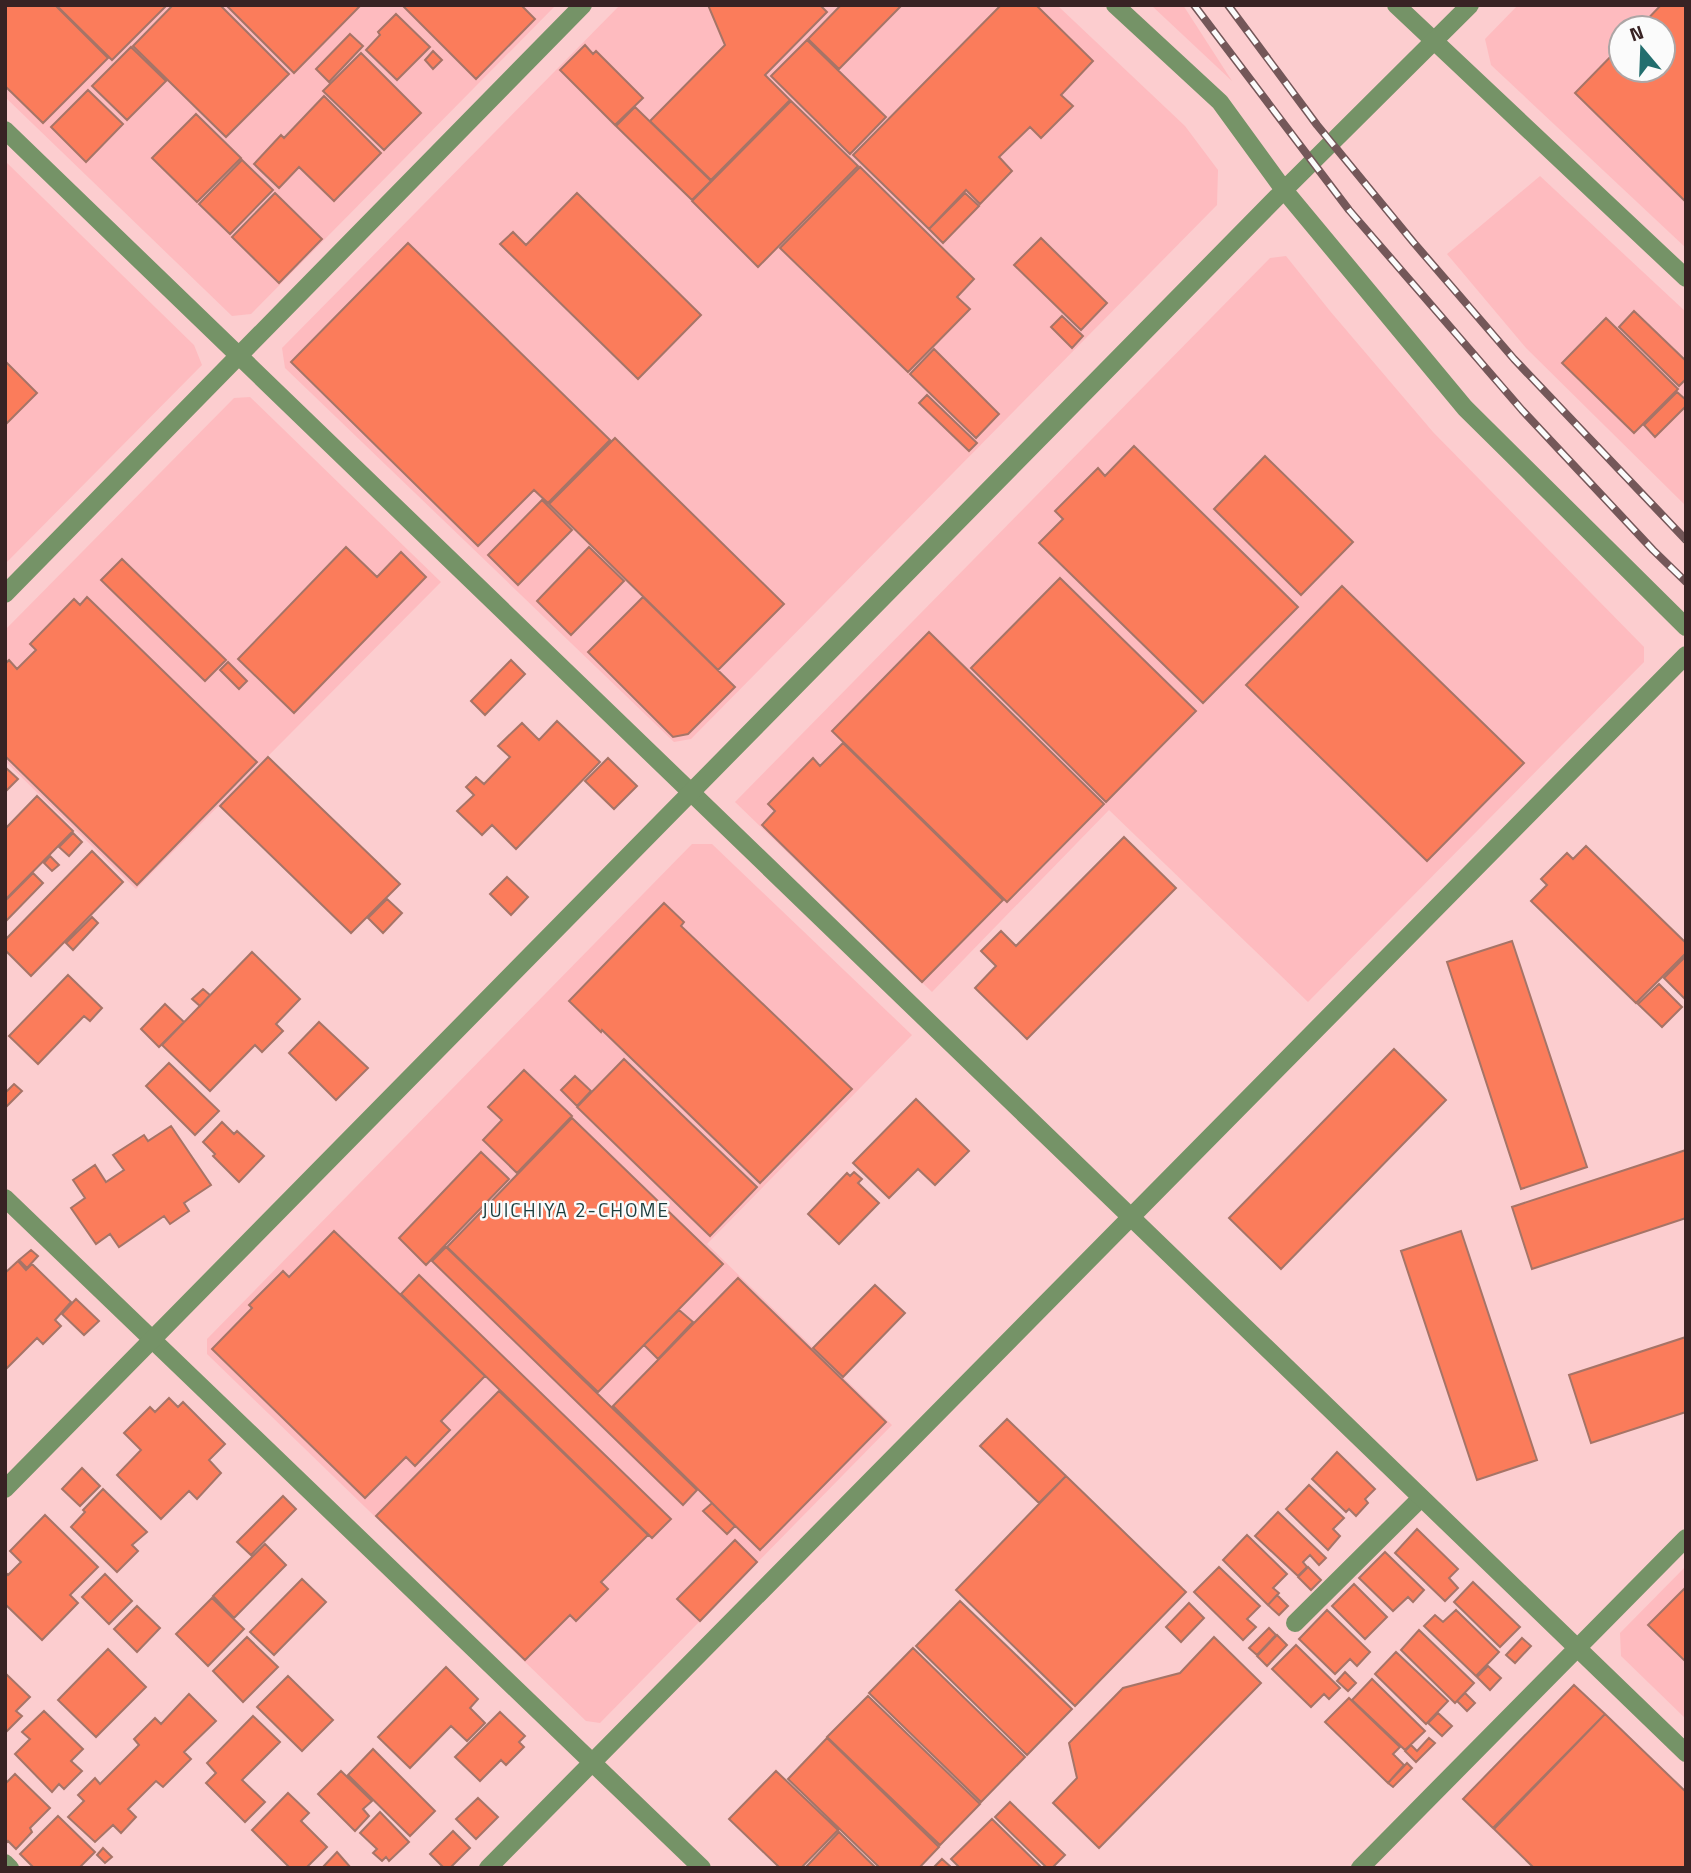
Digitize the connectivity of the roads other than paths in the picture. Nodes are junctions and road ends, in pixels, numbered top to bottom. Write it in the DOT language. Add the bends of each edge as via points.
graph roads {
  1 [pos="583,5"];
  2 [pos="1115,5"];
  3 [pos="1396,5"];
  4 [pos="1470,5"];
  5 [pos="1435,41"];
  6 [pos="5,130"];
  7 [pos="1284,190"];
  8 [pos="1686,278"];
  9 [pos="239,356"];
  10 [pos="5,594"];
  11 [pos="1686,627"];
  12 [pos="1686,655"];
  13 [pos="691,793"];
  14 [pos="5,1198"];
  15 [pos="1131,1217"];
  16 [pos="152,1339"];
  17 [pos="5,1489"];
  18 [pos="1421,1498"];
  19 [pos="1686,1538"];
  20 [pos="1295,1623"];
  21 [pos="1577,1648"];
  22 [pos="1686,1753"];
  23 [pos="592,1762"];
  24 [pos="5,1863"];
  25 [pos="10,1868"];
  26 [pos="488,1868"];
  27 [pos="702,1868"];
  28 [pos="1360,1868"];
  1 -- 9 [label="street"];
  2 -- 7 [label="street" via="1220,102"];
  3 -- 5 [label="street"];
  4 -- 5 [label="street"];
  5 -- 7 [label="street"];
  5 -- 8 [label="street"];
  6 -- 9 [label="street"];
  7 -- 11 [label="street" via="1465,408"];
  7 -- 13 [label="street"];
  9 -- 10 [label="street"];
  9 -- 13 [label="street"];
  12 -- 15 [label="street"];
  13 -- 15 [label="street"];
  13 -- 16 [label="street"];
  14 -- 16 [label="street"];
  15 -- 18 [label="street"];
  15 -- 23 [label="street"];
  16 -- 17 [label="street"];
  16 -- 23 [label="street"];
  18 -- 20 [label="street"];
  18 -- 21 [label="street"];
  19 -- 21 [label="street"];
  21 -- 22 [label="street"];
  21 -- 28 [label="street"];
  23 -- 26 [label="street"];
  23 -- 27 [label="street"];
  24 -- 25 [label="street"];
}
